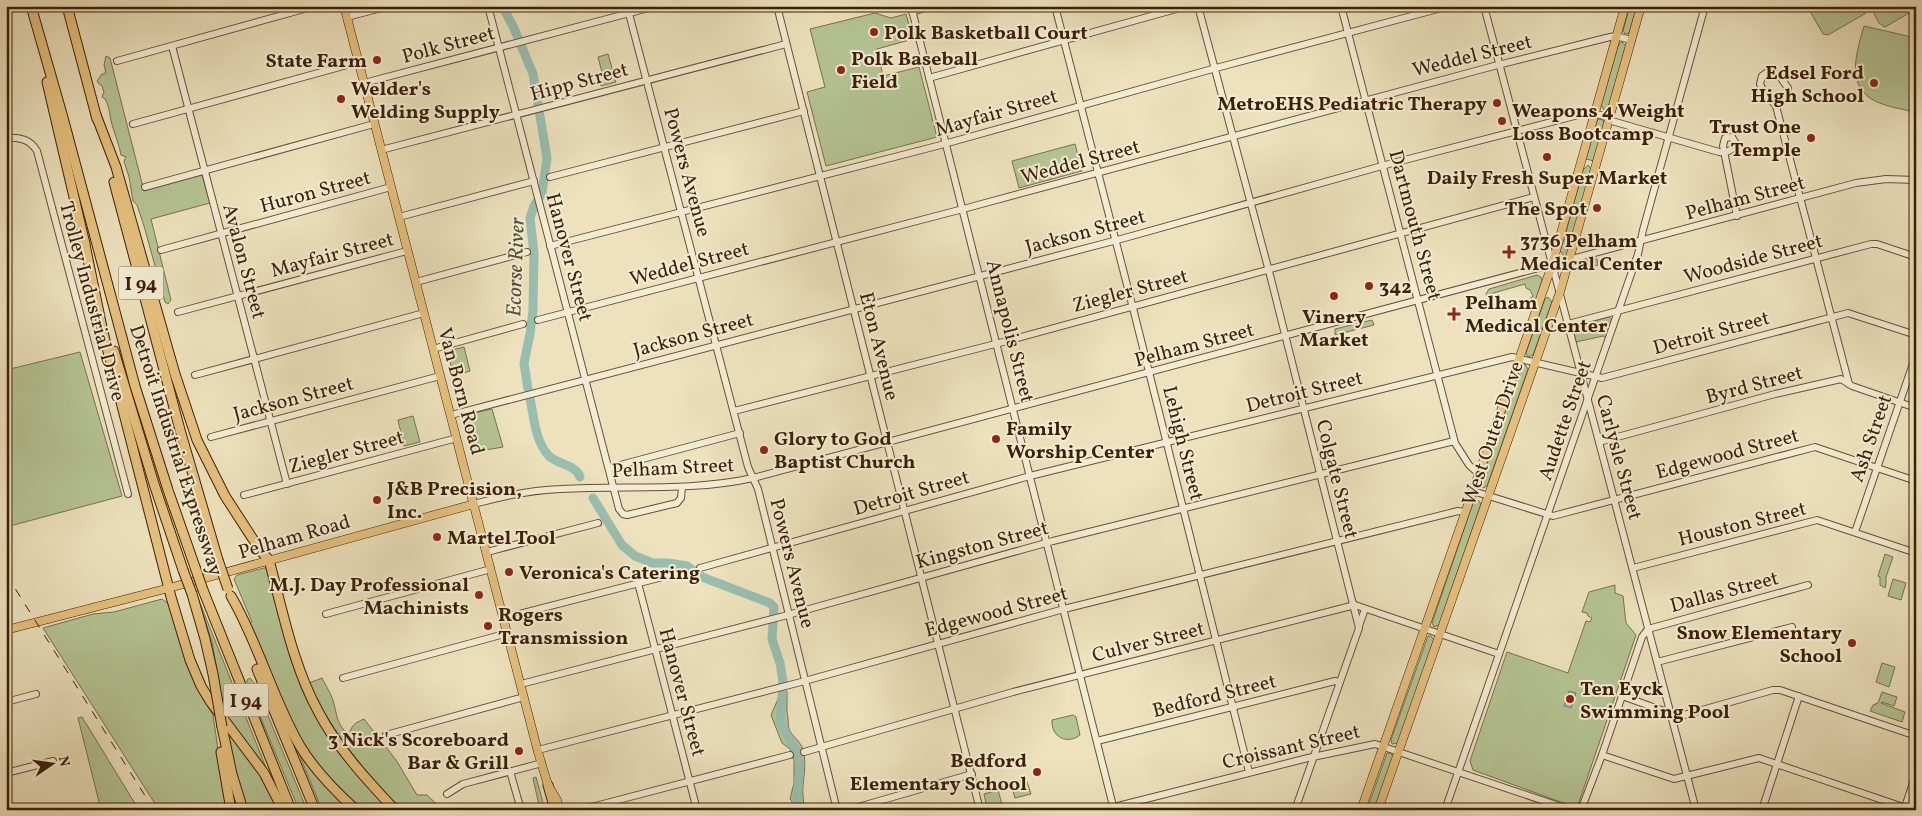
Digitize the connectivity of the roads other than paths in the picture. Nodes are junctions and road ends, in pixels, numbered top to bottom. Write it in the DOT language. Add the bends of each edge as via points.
graph roads {
  1 [pos="31,6"];
  2 [pos="67,6"];
  3 [pos="315,6"];
  4 [pos="344,6"];
  5 [pos="389,6"];
  6 [pos="488,6"];
  7 [pos="656,6"];
  8 [pos="777,6"];
  9 [pos="931,6"];
  10 [pos="1055,6"];
  11 [pos="1187,6"];
  12 [pos="1198,6"];
  13 [pos="1341,6"];
  14 [pos="1449,6"];
  15 [pos="1484,6"];
  16 [pos="1625,6"];
  17 [pos="1641,6"];
  18 [pos="1705,6"];
  19 [pos="911,9"];
  20 [pos="628,10"];
  21 [pos="347,17"];
  22 [pos="37,31"];
  23 [pos="1349,33"];
  24 [pos="1616,36"];
  25 [pos="1065,40"];
  26 [pos="1631,40"];
  27 [pos="786,44"];
  28 [pos="172,46"];
  29 [pos="498,48"];
  30 [pos="117,61"];
  31 [pos="358,62"];
  32 [pos="1499,64"];
  33 [pos="1216,68"];
  34 [pos="929,78"];
  35 [pos="647,80"];
  36 [pos="364,84"];
  37 [pos="1366,100"];
  38 [pos="1081,105"];
  39 [pos="1776,106"];
  40 [pos="188,109"];
  41 [pos="804,111"];
  42 [pos="516,114"];
  43 [pos="1594,114"];
  44 [pos="96,115"];
  45 [pos="1609,119"];
  46 [pos="134,124"];
  47 [pos="374,124"];
  48 [pos="1517,131"];
  49 [pos="1233,135"];
  50 [pos="1668,137"];
  51 [pos="1729,137"];
  52 [pos="6,138"];
  53 [pos="946,143"];
  54 [pos="664,147"];
  55 [pos="381,150"];
  56 [pos="1724,152"];
  57 [pos="1580,161"];
  58 [pos="1383,166"];
  59 [pos="1596,166"];
  60 [pos="204,171"];
  61 [pos="1098,173"];
  62 [pos="821,176"];
  63 [pos="550,178"];
  64 [pos="1916,180"];
  65 [pos="534,181"];
  66 [pos="145,187"];
  67 [pos="391,187"];
  68 [pos="1534,197"];
  69 [pos="1800,199"];
  70 [pos="1250,203"];
  71 [pos="963,209"];
  72 [pos="681,211"];
  73 [pos="1737,216"];
  74 [pos="399,217"];
  75 [pos="1561,233"];
  76 [pos="221,234"];
  77 [pos="1401,234"];
  78 [pos="1575,238"];
  79 [pos="84,240"];
  80 [pos="1115,240"];
  81 [pos="1641,240"];
  82 [pos="837,242"];
  83 [pos="550,246"];
  84 [pos="162,250"];
  85 [pos="407,250"];
  86 [pos="527,252"];
  87 [pos="1916,257"];
  88 [pos="1816,258"];
  89 [pos="1569,261"];
  90 [pos="1552,265"];
  91 [pos="1268,269"];
  92 [pos="980,276"];
  93 [pos="699,277"];
  94 [pos="416,282"];
  95 [pos="1542,294"];
  96 [pos="238,296"];
  97 [pos="1558,296"];
  98 [pos="1419,301"];
  99 [pos="1133,307"];
  100 [pos="854,308"];
  101 [pos="1618,311"];
  102 [pos="178,312"];
  103 [pos="568,312"];
  104 [pos="424,313"];
  105 [pos="1832,317"];
  106 [pos="538,320"];
  107 [pos="523,324"];
  108 [pos="1568,324"];
  109 [pos="1916,335"];
  110 [pos="1286,336"];
  111 [pos="997,344"];
  112 [pos="716,345"];
  113 [pos="433,349"];
  114 [pos="1916,355"];
  115 [pos="1519,358"];
  116 [pos="254,359"];
  117 [pos="1534,362"];
  118 [pos="1149,373"];
  119 [pos="1582,373"];
  120 [pos="195,375"];
  121 [pos="871,375"];
  122 [pos="1437,375"];
  123 [pos="440,376"];
  124 [pos="1596,377"];
  125 [pos="585,379"];
  126 [pos="1849,384"];
  127 [pos="1588,400"];
  128 [pos="1900,402"];
  129 [pos="1304,408"];
  130 [pos="1916,408"];
  131 [pos="1014,409"];
  132 [pos="734,411"];
  133 [pos="451,415"];
  134 [pos="270,421"];
  135 [pos="740,433"];
  136 [pos="211,437"];
  137 [pos="457,438"];
  138 [pos="1454,441"];
  139 [pos="888,442"];
  140 [pos="1167,442"];
  141 [pos="1599,442"];
  142 [pos="609,468"];
  143 [pos="1878,468"];
  144 [pos="1320,474"];
  145 [pos="1478,474"];
  146 [pos="1030,476"];
  147 [pos="753,478"];
  148 [pos="1916,480"];
  149 [pos="286,484"];
  150 [pos="682,487"];
  151 [pos="614,488"];
  152 [pos="1473,491"];
  153 [pos="128,494"];
  154 [pos="244,495"];
  155 [pos="1488,495"];
  156 [pos="1614,500"];
  157 [pos="474,504"];
  158 [pos="1184,510"];
  159 [pos="906,511"];
  160 [pos="1465,512"];
  161 [pos="1548,515"];
  162 [pos="598,523"];
  163 [pos="1855,532"];
  164 [pos="1336,541"];
  165 [pos="1047,543"];
  166 [pos="772,548"];
  167 [pos="487,552"];
  168 [pos="1916,552"];
  169 [pos="269,560"];
  170 [pos="700,568"];
  171 [pos="1633,568"];
  172 [pos="491,569"];
  173 [pos="682,572"];
  174 [pos="1200,574"];
  175 [pos="922,577"];
  176 [pos="638,583"];
  177 [pos="1808,585"];
  178 [pos="169,588"];
  179 [pos="229,592"];
  180 [pos="1353,606"];
  181 [pos="1064,609"];
  182 [pos="1365,609"];
  183 [pos="326,614"];
  184 [pos="789,614"];
  185 [pos="504,618"];
  186 [pos="1792,627"];
  187 [pos="1358,628"];
  188 [pos="1425,629"];
  189 [pos="1648,629"];
  190 [pos="6,630"];
  191 [pos="508,633"];
  192 [pos="1439,634"];
  193 [pos="1217,641"];
  194 [pos="938,643"];
  195 [pos="655,650"];
  196 [pos="1498,654"];
  197 [pos="1657,662"];
  198 [pos="1080,674"];
  199 [pos="342,678"];
  200 [pos="806,680"];
  201 [pos="1339,682"];
  202 [pos="521,684"];
  203 [pos="36,694"];
  204 [pos="1622,696"];
  205 [pos="1799,696"];
  206 [pos="524,697"];
  207 [pos="6,702"];
  208 [pos="1233,707"];
  209 [pos="955,708"];
  210 [pos="1670,714"];
  211 [pos="672,715"];
  212 [pos="222,728"];
  213 [pos="386,735"];
  214 [pos="1916,736"];
  215 [pos="1097,741"];
  216 [pos="1384,745"];
  217 [pos="822,746"];
  218 [pos="538,750"];
  219 [pos="1398,751"];
  220 [pos="804,752"];
  221 [pos="790,755"];
  222 [pos="1602,755"];
  223 [pos="1313,757"];
  224 [pos="53,761"];
  225 [pos="542,763"];
  226 [pos="1777,764"];
  227 [pos="510,771"];
  228 [pos="1249,772"];
  229 [pos="1458,772"];
  230 [pos="6,773"];
  231 [pos="972,774"];
  232 [pos="1916,774"];
  233 [pos="1687,776"];
  234 [pos="690,781"];
  235 [pos="548,785"];
  236 [pos="448,794"];
  237 [pos="547,795"];
  238 [pos="1113,808"];
  239 [pos="1904,808"];
  240 [pos="230,810"];
  241 [pos="243,810"];
  242 [pos="284,810"];
  243 [pos="291,810"];
  244 [pos="315,810"];
  245 [pos="356,810"];
  246 [pos="395,810"];
  247 [pos="521,810"];
  248 [pos="549,810"];
  249 [pos="555,810"];
  250 [pos="560,810"];
  251 [pos="580,810"];
  252 [pos="697,810"];
  253 [pos="837,810"];
  254 [pos="848,810"];
  255 [pos="980,810"];
  256 [pos="1102,810"];
  257 [pos="1295,810"];
  258 [pos="1361,810"];
  259 [pos="1378,810"];
  260 [pos="1444,810"];
  261 [pos="1571,810"];
  262 [pos="1581,810"];
  263 [pos="1696,810"];
  264 [pos="1762,810"];
  265 [pos="1912,810"];
  1 -- 22 [label="highway, Detroit Industrial Expressway / I 94"];
  2 -- 44 [label="highway, Detroit Industrial Expressway / I 94"];
  3 -- 28 [label="street"];
  4 -- 21 [label="main road, Van Born Road"];
  5 -- 21 [label="street"];
  6 -- 29 [label="street, Hanover Street"];
  7 -- 20 [label="street, Polk Street"];
  8 -- 27 [label="street, Eton Avenue"];
  9 -- 19 [label="street"];
  10 -- 25 [label="street, Lehigh Street"];
  11 -- 25 [label="street"];
  12 -- 33 [label="street, Colgate Street"];
  13 -- 23 [label="street, Dartmouth Street"];
  14 -- 23 [label="street, Mayfair Street"];
  15 -- 32 [label="street, Carlysle Street"];
  16 -- 24 [label="main road, West Outer Drive"];
  17 -- 26 [label="main road, West Outer Drive"];
  18 -- 50 [label="street, Audette Street"];
  19 -- 34 [label="street, Annapolis Street"];
  20 -- 29 [label="street, Polk Street"];
  20 -- 35 [label="street, Powers Avenue"];
  21 -- 31 [label="main road, Van Born Road"];
  22 -- 79 [label="highway"];
  22 -- 243 [label="highway, Detroit Industrial Expressway / I 94, bridge" via="138,395 168,490 203,590"];
  23 -- 33 [label="street, Mayfair Street"];
  23 -- 37 [label="street, Dartmouth Street"];
  24 -- 26 [label="street, Weddel Street"];
  24 -- 32 [label="street, Weddel Street"];
  24 -- 43 [label="main road, West Outer Drive"];
  25 -- 34 [label="street"];
  25 -- 38 [label="street, Lehigh Street"];
  26 -- 45 [label="main road, West Outer Drive"];
  27 -- 35 [label="street, Hipp Street"];
  27 -- 41 [label="street, Eton Avenue"];
  28 -- 30 [label="street"];
  28 -- 40 [label="street, Avalon Street"];
  29 -- 36 [label="street, Polk Street"];
  29 -- 42 [label="street, Hanover Street"];
  31 -- 36 [label="main road, Van Born Road"];
  31 -- 40 [label="street"];
  32 -- 37 [label="street, Weddel Street"];
  32 -- 48 [label="street, Carlysle Street"];
  33 -- 38 [label="street, Mayfair Street"];
  33 -- 49 [label="street, Colgate Street"];
  34 -- 53 [label="street, Annapolis Street"];
  35 -- 42 [label="street, Hipp Street"];
  35 -- 54 [label="street, Powers Avenue"];
  36 -- 47 [label="main road, Van Born Road"];
  37 -- 49 [label="street, Weddel Street"];
  37 -- 58 [label="street, Dartmouth Street"];
  38 -- 53 [label="street, Mayfair Street"];
  38 -- 61 [label="street, Lehigh Street"];
  39 -- 39 [label="street" via="1786,96 1788,88 1778,74 1769,71 1762,76 1760,84"];
  39 -- 69 [label="street"];
  40 -- 46 [label="street"];
  40 -- 60 [label="street, Avalon Street"];
  41 -- 54 [label="street"];
  41 -- 62 [label="street, Eton Avenue"];
  42 -- 55 [label="street, Hipp Street"];
  42 -- 65 [label="street, Hanover Street"];
  43 -- 45 [label="street, Jackson Street"];
  43 -- 48 [label="street, Jackson Street" via="1586,113"];
  43 -- 57 [label="main road, West Outer Drive"];
  44 -- 169 [label="highway" via="116,167 197,440 225,496"];
  44 -- 179 [label="highway, Detroit Industrial Expressway / I 94, bridge" via="180,430"];
  45 -- 50 [label="street, Jackson Street"];
  45 -- 59 [label="main road, West Outer Drive"];
  47 -- 55 [label="main road, Van Born Road"];
  47 -- 60 [label="street"];
  48 -- 58 [label="street, Jackson Street"];
  48 -- 68 [label="street, Carlysle Street"];
  49 -- 61 [label="street, Weddel Street"];
  49 -- 70 [label="street, Colgate Street"];
  50 -- 56 [label="street, Jackson Street"];
  50 -- 81 [label="street, Audette Street"];
  51 -- 56 [label="street" via="1723,141"];
  52 -- 153 [label="street, Trolley Industrial Drive" via="26,140 37,151"];
  53 -- 62 [label="street, Mayfair Street"];
  53 -- 71 [label="street, Annapolis Street"];
  54 -- 63 [label="street"];
  54 -- 72 [label="street, Powers Avenue"];
  55 -- 67 [label="main road, Van Born Road"];
  56 -- 73 [label="street"];
  57 -- 59 [label="main road"];
  57 -- 75 [label="main road, West Outer Drive"];
  58 -- 70 [label="street, Jackson Street"];
  58 -- 77 [label="street, Dartmouth Street"];
  59 -- 78 [label="main road, West Outer Drive"];
  60 -- 66 [label="street"];
  60 -- 76 [label="street, Avalon Street"];
  61 -- 71 [label="street, Weddel Street"];
  61 -- 80 [label="street, Lehigh Street"];
  62 -- 72 [label="street, Mayfair Street"];
  62 -- 82 [label="street, Eton Avenue"];
  64 -- 69 [label="street, Pelham Street" via="1873,180"];
  65 -- 74 [label="street"];
  65 -- 83 [label="street, Hanover Street"];
  67 -- 74 [label="main road, Van Born Road"];
  67 -- 76 [label="street, Huron Street"];
  68 -- 77 [label="street, Ziegler Street"];
  68 -- 90 [label="street, Carlysle Street"];
  69 -- 73 [label="street, Pelham Street"];
  69 -- 88 [label="street"];
  70 -- 80 [label="street, Jackson Street"];
  70 -- 91 [label="street, Colgate Street"];
  71 -- 82 [label="street, Weddel Street"];
  71 -- 92 [label="street, Annapolis Street"];
  72 -- 83 [label="street, Mayfair Street"];
  72 -- 93 [label="street, Powers Avenue"];
  73 -- 81 [label="street, Pelham Street"];
  74 -- 85 [label="main road, Van Born Road"];
  75 -- 78 [label="main road"];
  75 -- 90 [label="main road, West Outer Drive"];
  76 -- 84 [label="street, Huron Street"];
  76 -- 96 [label="street, Avalon Street"];
  77 -- 91 [label="street, Ziegler Street"];
  77 -- 98 [label="street, Dartmouth Street"];
  78 -- 89 [label="main road, West Outer Drive"];
  79 -- 178 [label="highway" via="103,332"];
  79 -- 212 [label="highway, bridge" via="134,420 208,647"];
  80 -- 92 [label="street, Jackson Street"];
  80 -- 99 [label="street, Lehigh Street"];
  81 -- 89 [label="street, Pelham Street"];
  81 -- 101 [label="street, Audette Street"];
  82 -- 93 [label="street, Weddel Street"];
  82 -- 100 [label="street, Eton Avenue"];
  83 -- 103 [label="street, Hanover Street"];
  85 -- 94 [label="main road, Van Born Road"];
  85 -- 96 [label="street, Mayfair Street"];
  86 -- 94 [label="street"];
  87 -- 88 [label="street, Woodside Street" via="1871,244"];
  88 -- 101 [label="street, Woodside Street"];
  88 -- 105 [label="street"];
  89 -- 90 [label="street, Pelham Street"];
  89 -- 97 [label="main road, West Outer Drive"];
  90 -- 95 [label="main road, West Outer Drive"];
  90 -- 97 [label="street, Carlysle Street"];
  90 -- 98 [label="street, Pelham Street"];
  91 -- 99 [label="street, Ziegler Street"];
  91 -- 110 [label="street, Colgate Street"];
  92 -- 100 [label="street, Jackson Street"];
  92 -- 111 [label="street, Annapolis Street"];
  93 -- 103 [label="street, Weddel Street"];
  93 -- 112 [label="street, Powers Avenue"];
  94 -- 104 [label="main road, Van Born Road"];
  95 -- 97 [label="main road"];
  95 -- 115 [label="main road, West Outer Drive"];
  96 -- 102 [label="street, Mayfair Street"];
  96 -- 116 [label="street, Avalon Street"];
  97 -- 108 [label="street, Carlysle Street"];
  97 -- 117 [label="main road, West Outer Drive"];
  98 -- 110 [label="street, Pelham Street"];
  98 -- 122 [label="street, Dartmouth Street"];
  99 -- 111 [label="street, Ziegler Street"];
  99 -- 118 [label="street, Lehigh Street"];
  100 -- 112 [label="street, Jackson Street"];
  100 -- 121 [label="street, Eton Avenue"];
  101 -- 108 [label="street, Woodside Street"];
  101 -- 124 [label="street, Audette Street"];
  103 -- 106 [label="street, Weddel Street"];
  103 -- 125 [label="street, Hanover Street"];
  104 -- 113 [label="main road, Van Born Road"];
  104 -- 116 [label="street"];
  105 -- 109 [label="street, Detroit Street" via="1852,314"];
  105 -- 124 [label="street, Detroit Street"];
  105 -- 126 [label="street"];
  107 -- 113 [label="street"];
  108 -- 119 [label="street, Carlysle Street"];
  110 -- 118 [label="street, Pelham Street"];
  110 -- 129 [label="street, Colgate Street"];
  111 -- 121 [label="street, Ziegler Street"];
  111 -- 131 [label="street, Annapolis Street"];
  112 -- 125 [label="street, Jackson Street"];
  112 -- 132 [label="street, Powers Avenue"];
  113 -- 123 [label="main road, Van Born Road"];
  114 -- 128 [label="street, Ash Street"];
  115 -- 117 [label="street, Detroit Street"];
  115 -- 122 [label="street, Detroit Street" via="1509,357"];
  115 -- 145 [label="main road, West Outer Drive"];
  116 -- 120 [label="street"];
  116 -- 134 [label="street, Avalon Street"];
  117 -- 119 [label="street, Detroit Street"];
  117 -- 155 [label="main road, West Outer Drive"];
  118 -- 131 [label="street, Pelham Street"];
  118 -- 140 [label="street, Lehigh Street"];
  119 -- 124 [label="street, Detroit Street"];
  119 -- 127 [label="street, Carlysle Street"];
  121 -- 132 [label="street, Ziegler Street"];
  121 -- 139 [label="street, Eton Avenue"];
  122 -- 129 [label="street, Detroit Street"];
  122 -- 138 [label="street, Dartmouth Street"];
  123 -- 133 [label="main road, Van Born Road"];
  123 -- 134 [label="street, Jackson Street"];
  124 -- 127 [label="street, Audette Street"];
  125 -- 133 [label="street, Jackson Street"];
  125 -- 142 [label="street, Hanover Street"];
  126 -- 128 [label="street, Byrd Street"];
  126 -- 141 [label="street, Byrd Street" via="1841,379 1832,381"];
  127 -- 141 [label="street, Carlysle Street"];
  127 -- 161 [label="street, Audette Street"];
  128 -- 130 [label="street, Byrd Street"];
  128 -- 143 [label="street, Ash Street"];
  129 -- 140 [label="street, Detroit Street"];
  129 -- 144 [label="street, Colgate Street"];
  131 -- 139 [label="street, Pelham Street"];
  131 -- 146 [label="street, Annapolis Street"];
  132 -- 135 [label="street, Powers Avenue"];
  133 -- 137 [label="main road, Van Born Road"];
  134 -- 136 [label="street, Jackson Street"];
  134 -- 149 [label="street, Avalon Street"];
  135 -- 142 [label="street"];
  135 -- 147 [label="street, Powers Avenue"];
  137 -- 149 [label="street, Ziegler Street"];
  137 -- 157 [label="main road, Van Born Road"];
  138 -- 144 [label="street, Kingston Street"];
  138 -- 145 [label="street, Dartmouth Street"];
  139 -- 147 [label="street, Pelham Street"];
  139 -- 159 [label="street, Eton Avenue"];
  140 -- 146 [label="street, Detroit Street"];
  140 -- 158 [label="street, Lehigh Street"];
  141 -- 156 [label="street, Carlysle Street"];
  142 -- 151 [label="street, Hanover Street"];
  143 -- 148 [label="street, Edgewood Street"];
  143 -- 156 [label="street, Edgewood Street" via="1814,447"];
  143 -- 163 [label="street, Ash Street"];
  144 -- 158 [label="street, Kingston Street"];
  144 -- 164 [label="street, Colgate Street"];
  145 -- 152 [label="main road, West Outer Drive"];
  146 -- 159 [label="street, Detroit Street"];
  146 -- 165 [label="street, Annapolis Street"];
  147 -- 150 [label="street, Pelham Street"];
  147 -- 166 [label="street, Powers Avenue"];
  149 -- 154 [label="street, Ziegler Street"];
  150 -- 151 [label="street, Pelham Street"];
  150 -- 151 [label="street, Hanover Street" via="677,503 627,515 619,509"];
  151 -- 157 [label="street, Pelham Street" via="549,490"];
  152 -- 155 [label="street, Edgewood Street"];
  152 -- 160 [label="main road, West Outer Drive"];
  155 -- 161 [label="street, Edgewood Street"];
  155 -- 192 [label="main road, West Outer Drive"];
  156 -- 161 [label="street, Edgewood Street"];
  156 -- 171 [label="street, Carlysle Street"];
  157 -- 167 [label="main road, Van Born Road"];
  157 -- 169 [label="main road, Pelham Road"];
  158 -- 165 [label="street, Kingston Street"];
  158 -- 174 [label="street, Lehigh Street"];
  159 -- 166 [label="street, Detroit Street"];
  159 -- 175 [label="street, Eton Avenue"];
  160 -- 164 [label="street, Edgewood Street" via="1458,511"];
  160 -- 188 [label="main road, West Outer Drive"];
  161 -- 196 [label="street, Audette Street"];
  162 -- 167 [label="street"];
  163 -- 168 [label="street, Houston Street"];
  163 -- 171 [label="street, Houston Street" via="1817,520"];
  164 -- 174 [label="street, Edgewood Street"];
  164 -- 180 [label="street, Colgate Street"];
  165 -- 175 [label="street, Kingston Street"];
  165 -- 181 [label="street, Annapolis Street"];
  166 -- 170 [label="street, Detroit Street"];
  166 -- 184 [label="street, Powers Avenue"];
  167 -- 172 [label="main road, Van Born Road"];
  169 -- 178 [label="main road, Pelham Road"];
  169 -- 246 [label="highway" via="293,652 312,701 341,747"];
  171 -- 189 [label="street, Carlysle Street"];
  172 -- 183 [label="street"];
  172 -- 185 [label="main road, Van Born Road"];
  173 -- 176 [label="street"];
  174 -- 181 [label="street, Edgewood Street"];
  174 -- 193 [label="street, Lehigh Street"];
  175 -- 184 [label="street, Kingston Street"];
  175 -- 194 [label="street, Eton Avenue"];
  176 -- 185 [label="street"];
  176 -- 195 [label="street, Hanover Street"];
  177 -- 189 [label="street, Dallas Street"];
  178 -- 190 [label="main road, Pelham Road"];
  178 -- 242 [label="highway" via="201,686 264,773"];
  179 -- 244 [label="highway, Detroit Industrial Expressway / I 94"];
  179 -- 245 [label="highway" via="301,748 328,783"];
  180 -- 182 [label="street, Culver Street"];
  180 -- 187 [label="street, Colgate Street"];
  180 -- 193 [label="street, Culver Street"];
  181 -- 194 [label="street, Edgewood Street"];
  181 -- 198 [label="street, Annapolis Street"];
  182 -- 187 [label="street"];
  182 -- 188 [label="street, Culver Street"];
  184 -- 195 [label="street, Kingston Street"];
  184 -- 200 [label="street, Powers Avenue"];
  185 -- 191 [label="main road, Van Born Road"];
  186 -- 197 [label="street"];
  187 -- 201 [label="street"];
  188 -- 192 [label="street, Culver Street"];
  188 -- 216 [label="main road, West Outer Drive"];
  189 -- 197 [label="street, Carlysle Street"];
  189 -- 204 [label="street" via="1642,637"];
  191 -- 199 [label="street"];
  191 -- 202 [label="main road, Van Born Road"];
  192 -- 196 [label="street, Culver Street"];
  192 -- 219 [label="main road, West Outer Drive"];
  193 -- 198 [label="street, Culver Street"];
  193 -- 208 [label="street, Lehigh Street"];
  194 -- 200 [label="street, Edgewood Street"];
  194 -- 209 [label="street, Eton Avenue"];
  195 -- 202 [label="street, Kingston Street"];
  195 -- 211 [label="street, Hanover Street"];
  196 -- 229 [label="street, Audette Street"];
  197 -- 210 [label="street, Carlysle Street"];
  198 -- 209 [label="street, Culver Street"];
  198 -- 215 [label="street, Annapolis Street"];
  200 -- 211 [label="street, Edgewood Street"];
  200 -- 217 [label="street, Powers Avenue"];
  201 -- 208 [label="street, Bedford Street"];
  201 -- 223 [label="street"];
  202 -- 206 [label="main road, Van Born Road"];
  203 -- 207 [label="street"];
  204 -- 210 [label="street"];
  204 -- 222 [label="street"];
  205 -- 210 [label="street" via="1773,690 1679,717"];
  205 -- 214 [label="street"];
  205 -- 226 [label="street"];
  206 -- 213 [label="street"];
  206 -- 218 [label="main road, Van Born Road"];
  208 -- 215 [label="street, Bedford Street"];
  208 -- 228 [label="street, Lehigh Street"];
  209 -- 217 [label="street, Culver Street"];
  209 -- 231 [label="street, Eton Avenue"];
  210 -- 233 [label="street, Carlysle Street"];
  211 -- 218 [label="street, Edgewood Street"];
  211 -- 234 [label="street, Hanover Street"];
  212 -- 240 [label="highway" via="220,739"];
  212 -- 241 [label="highway"];
  215 -- 238 [label="street, Annapolis Street"];
  216 -- 219 [label="street, Croissant Street"];
  216 -- 223 [label="street, Croissant Street"];
  216 -- 258 [label="main road, West Outer Drive"];
  217 -- 220 [label="street, Culver Street"];
  217 -- 253 [label="street, Powers Avenue"];
  218 -- 225 [label="main road, Van Born Road"];
  219 -- 229 [label="street, Croissant Street"];
  219 -- 259 [label="main road, West Outer Drive"];
  221 -- 234 [label="street"];
  222 -- 233 [label="street" via="1670,778"];
  222 -- 262 [label="street"];
  223 -- 228 [label="street, Croissant Street"];
  223 -- 257 [label="street"];
  224 -- 230 [label="street"];
  225 -- 227 [label="street"];
  225 -- 235 [label="main road, Van Born Road"];
  226 -- 233 [label="street" via="1755,758"];
  226 -- 239 [label="street"];
  226 -- 264 [label="street"];
  227 -- 236 [label="street" via="463,784"];
  227 -- 247 [label="street"];
  228 -- 238 [label="street, Croissant Street"];
  229 -- 260 [label="street, Audette Street"];
  229 -- 261 [label="street, Croissant Street"];
  231 -- 254 [label="street"];
  231 -- 255 [label="street, Eton Avenue"];
  232 -- 239 [label="street"];
  233 -- 263 [label="street, Carlysle Street"];
  234 -- 251 [label="street"];
  234 -- 252 [label="street, Hanover Street"];
  235 -- 237 [label="main road, Van Born Road"];
  235 -- 249 [label="highway"];
  235 -- 250 [label="main road, Van Born Road"];
  237 -- 248 [label="highway"];
  238 -- 256 [label="street, Croissant Street"];
  239 -- 265 [label="street"];
}
